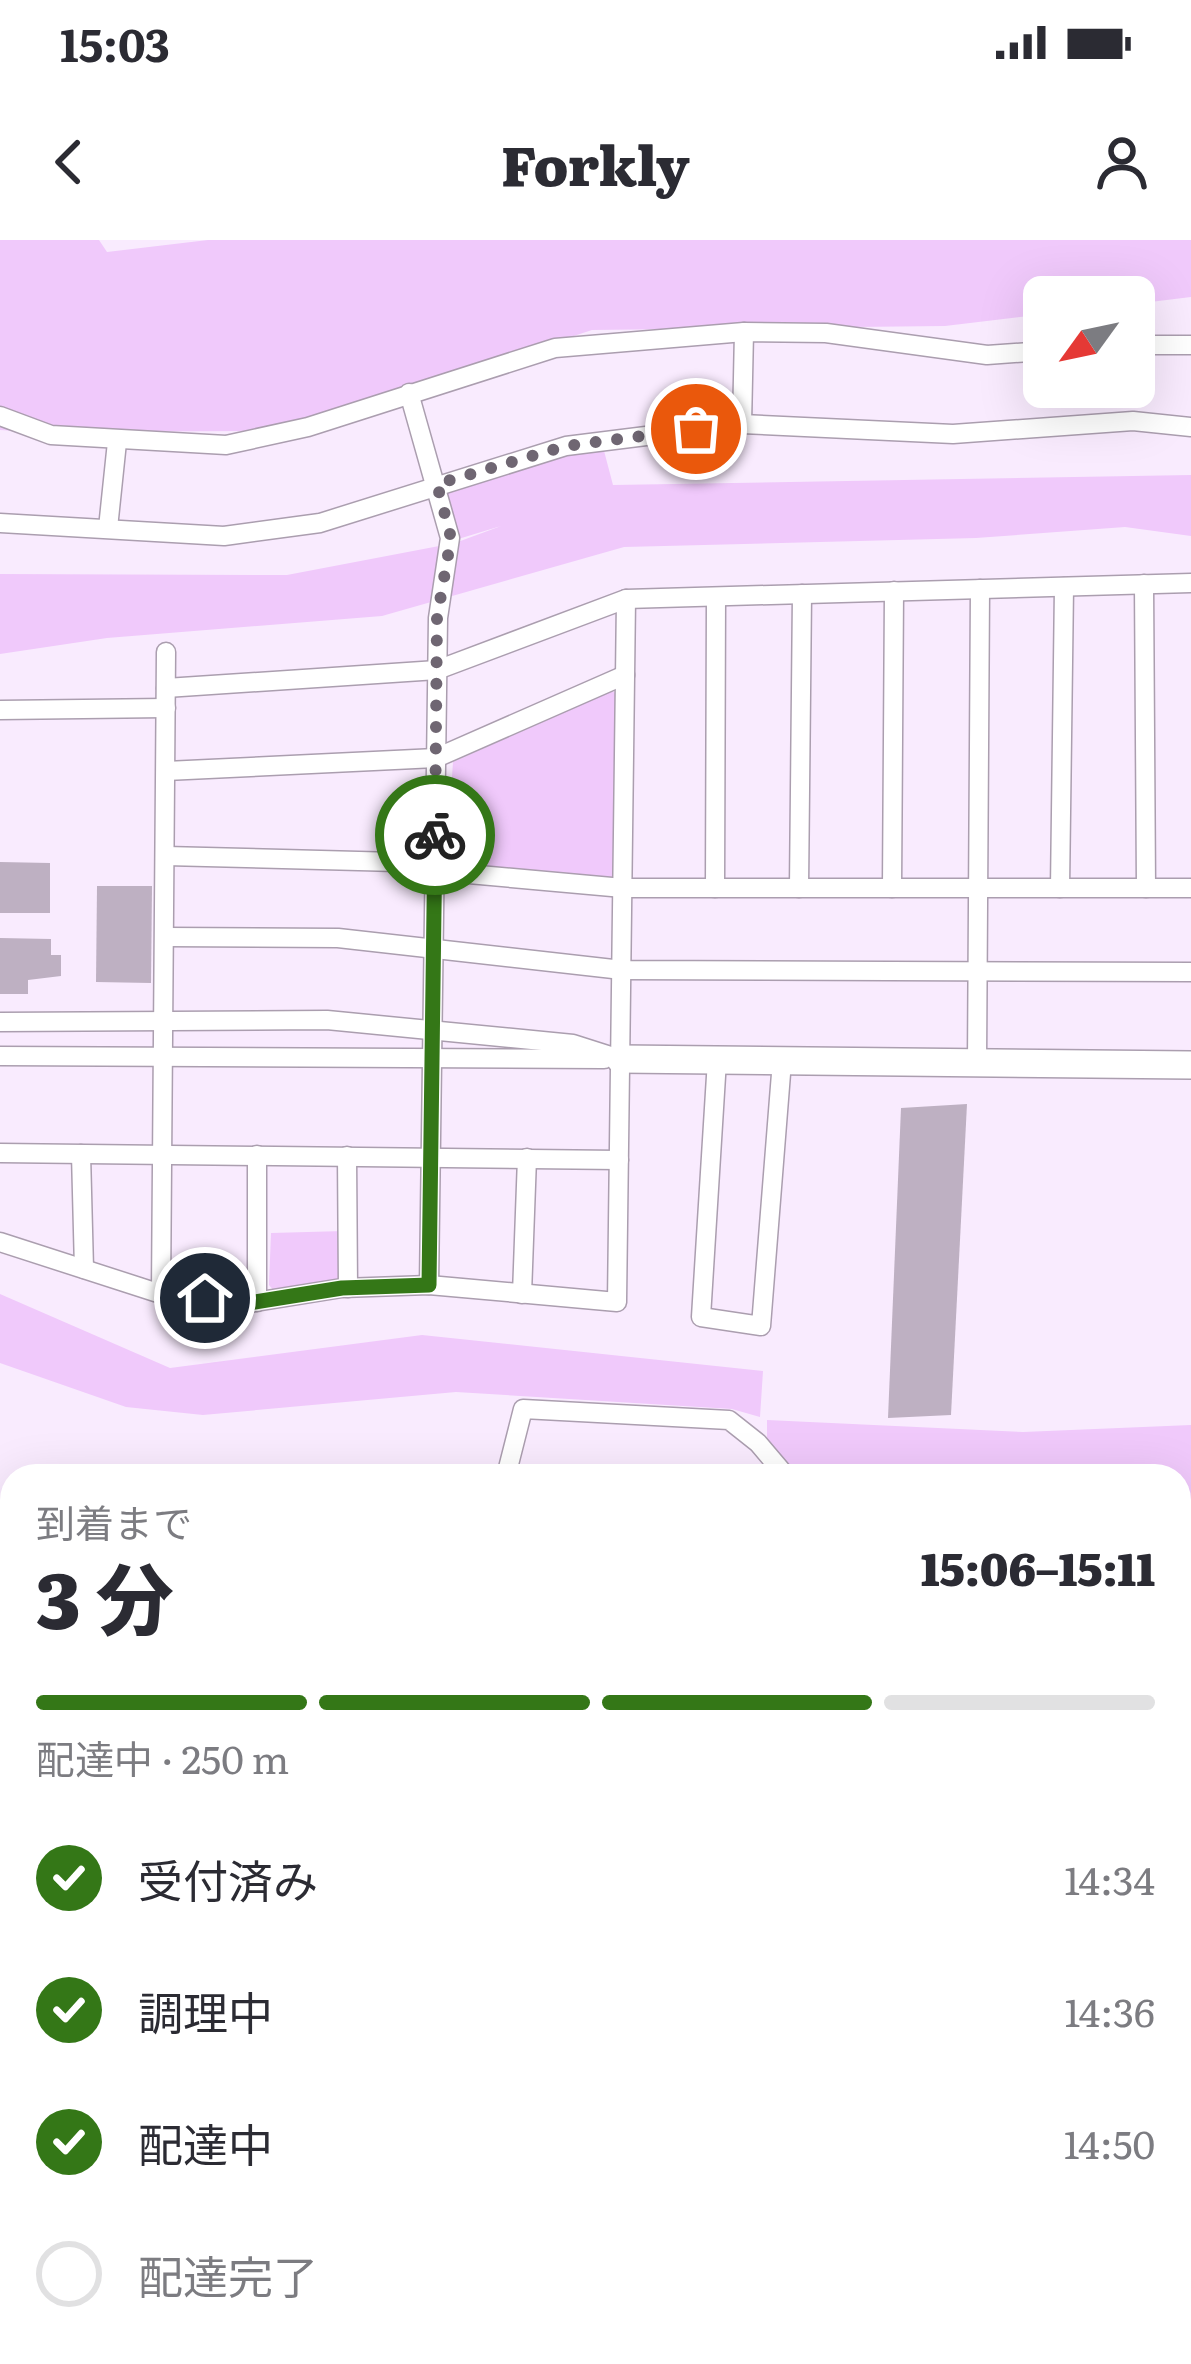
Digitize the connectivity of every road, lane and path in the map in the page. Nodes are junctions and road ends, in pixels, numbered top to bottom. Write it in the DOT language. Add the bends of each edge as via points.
graph roads {
  1 [pos="744,332"];
  2 [pos="1191,344"];
  3 [pos="1155,345"];
  4 [pos="1023,352"];
  5 [pos="409,393"];
  6 [pos="0,416"];
  7 [pos="742,424"];
  8 [pos="1191,427"];
  9 [pos="117,442"];
  10 [pos="437,484"];
  11 [pos="0,523"];
  12 [pos="108,528"];
  13 [pos="1191,583"];
  14 [pos="1144,584"];
  15 [pos="1064,586"];
  16 [pos="980,589"];
  17 [pos="894,591"];
  18 [pos="802,594"];
  19 [pos="716,597"];
  20 [pos="626,599"];
  21 [pos="166,652"];
  22 [pos="437,670"];
  23 [pos="625,675"];
  24 [pos="166,688"];
  25 [pos="166,709"];
  26 [pos="0,710"];
  27 [pos="436,758"];
  28 [pos="166,771"];
  29 [pos="166,856"];
  30 [pos="435,867"];
  31 [pos="622,888"];
  32 [pos="715,888"];
  33 [pos="799,888"];
  34 [pos="892,888"];
  35 [pos="980,888"];
  36 [pos="1060,888"];
  37 [pos="1146,888"];
  38 [pos="1191,888"];
  39 [pos="166,938"];
  40 [pos="434,950"];
  41 [pos="622,970"];
  42 [pos="980,971"];
  43 [pos="1191,972"];
  44 [pos="0,1022"];
  45 [pos="166,1023"];
  46 [pos="433,1030"];
  47 [pos="0,1056"];
  48 [pos="165,1058"];
  49 [pos="620,1059"];
  50 [pos="432,1060"];
  51 [pos="717,1060"];
  52 [pos="782,1061"];
  53 [pos="976,1063"];
  54 [pos="1191,1065"];
  55 [pos="0,1153"];
  56 [pos="82,1154"];
  57 [pos="164,1154"];
  58 [pos="257,1155"];
  59 [pos="347,1156"];
  60 [pos="430,1156"];
  61 [pos="526,1158"];
  62 [pos="619,1160"];
  63 [pos="0,1242"];
  64 [pos="84,1269"];
  65 [pos="429,1285"];
  66 [pos="348,1288"];
  67 [pos="161,1294"];
  68 [pos="522,1294"];
  69 [pos="257,1302"];
  70 [pos="509,1464"];
  71 [pos="776,1464"];
  1 -- 4 [label="street"];
  1 -- 5 [label="street" via="555,348"];
  1 -- 7 [label="street"];
  2 -- 3 [label="street"];
  5 -- 9 [label="street" via="226,445"];
  5 -- 10 [label="street"];
  6 -- 9 [label="street" via="51,435"];
  7 -- 8 [label="street" via="953,434 1133,421"];
  7 -- 10 [label="street" via="566,446"];
  9 -- 12 [label="street"];
  10 -- 12 [label="street" via="320,523 224,536"];
  10 -- 22 [label="street" via="451,538"];
  11 -- 12 [label="street"];
  13 -- 14 [label="street"];
  14 -- 15 [label="street"];
  14 -- 37 [label="street"];
  15 -- 16 [label="street"];
  15 -- 36 [label="street"];
  16 -- 17 [label="street"];
  16 -- 35 [label="street"];
  17 -- 18 [label="street"];
  17 -- 34 [label="street"];
  18 -- 19 [label="street"];
  18 -- 33 [label="street"];
  19 -- 20 [label="street"];
  19 -- 32 [label="street"];
  20 -- 22 [label="street"];
  20 -- 23 [label="street"];
  21 -- 24 [label="street"];
  22 -- 24 [label="street"];
  22 -- 27 [label="street"];
  23 -- 27 [label="street"];
  23 -- 31 [label="street"];
  24 -- 25 [label="street"];
  25 -- 26 [label="street"];
  25 -- 28 [label="street"];
  27 -- 28 [label="street"];
  27 -- 30 [label="street"];
  28 -- 29 [label="street"];
  29 -- 30 [label="street"];
  29 -- 39 [label="street"];
  30 -- 31 [label="street"];
  30 -- 40 [label="street"];
  31 -- 32 [label="street"];
  31 -- 41 [label="street"];
  32 -- 33 [label="street"];
  33 -- 34 [label="street"];
  34 -- 35 [label="street"];
  35 -- 36 [label="street"];
  35 -- 42 [label="street"];
  36 -- 37 [label="street"];
  37 -- 38 [label="street"];
  39 -- 40 [label="street" via="338,938"];
  39 -- 45 [label="street"];
  40 -- 41 [label="street"];
  40 -- 46 [label="street"];
  41 -- 42 [label="street"];
  41 -- 49 [label="street"];
  42 -- 43 [label="street"];
  42 -- 53 [label="street"];
  44 -- 45 [label="street"];
  45 -- 46 [label="street" via="327,1020"];
  45 -- 48 [label="street"];
  46 -- 49 [label="street" via="573,1044"];
  46 -- 50 [label="street"];
  47 -- 48 [label="street"];
  48 -- 50 [label="street"];
  48 -- 57 [label="street"];
  49 -- 50 [label="street"];
  49 -- 51 [label="street"];
  49 -- 62 [label="street"];
  50 -- 60 [label="street"];
  51 -- 52 [label="street"];
  51 -- 52 [label="street" via="701,1316 761,1326"];
  52 -- 53 [label="street"];
  53 -- 54 [label="street"];
  55 -- 56 [label="street"];
  56 -- 57 [label="street"];
  56 -- 64 [label="street"];
  57 -- 58 [label="street"];
  57 -- 67 [label="street"];
  58 -- 59 [label="street"];
  58 -- 69 [label="street"];
  59 -- 60 [label="street"];
  59 -- 66 [label="street"];
  60 -- 61 [label="street"];
  60 -- 65 [label="street"];
  61 -- 62 [label="street"];
  61 -- 68 [label="street"];
  62 -- 68 [label="street" via="617,1302"];
  63 -- 64 [label="street"];
  64 -- 67 [label="street"];
  65 -- 66 [label="street"];
  65 -- 68 [label="street"];
  66 -- 69 [label="street"];
  67 -- 69 [label="street"];
  70 -- 71 [label="street" via="523,1409 729,1420"];
}
